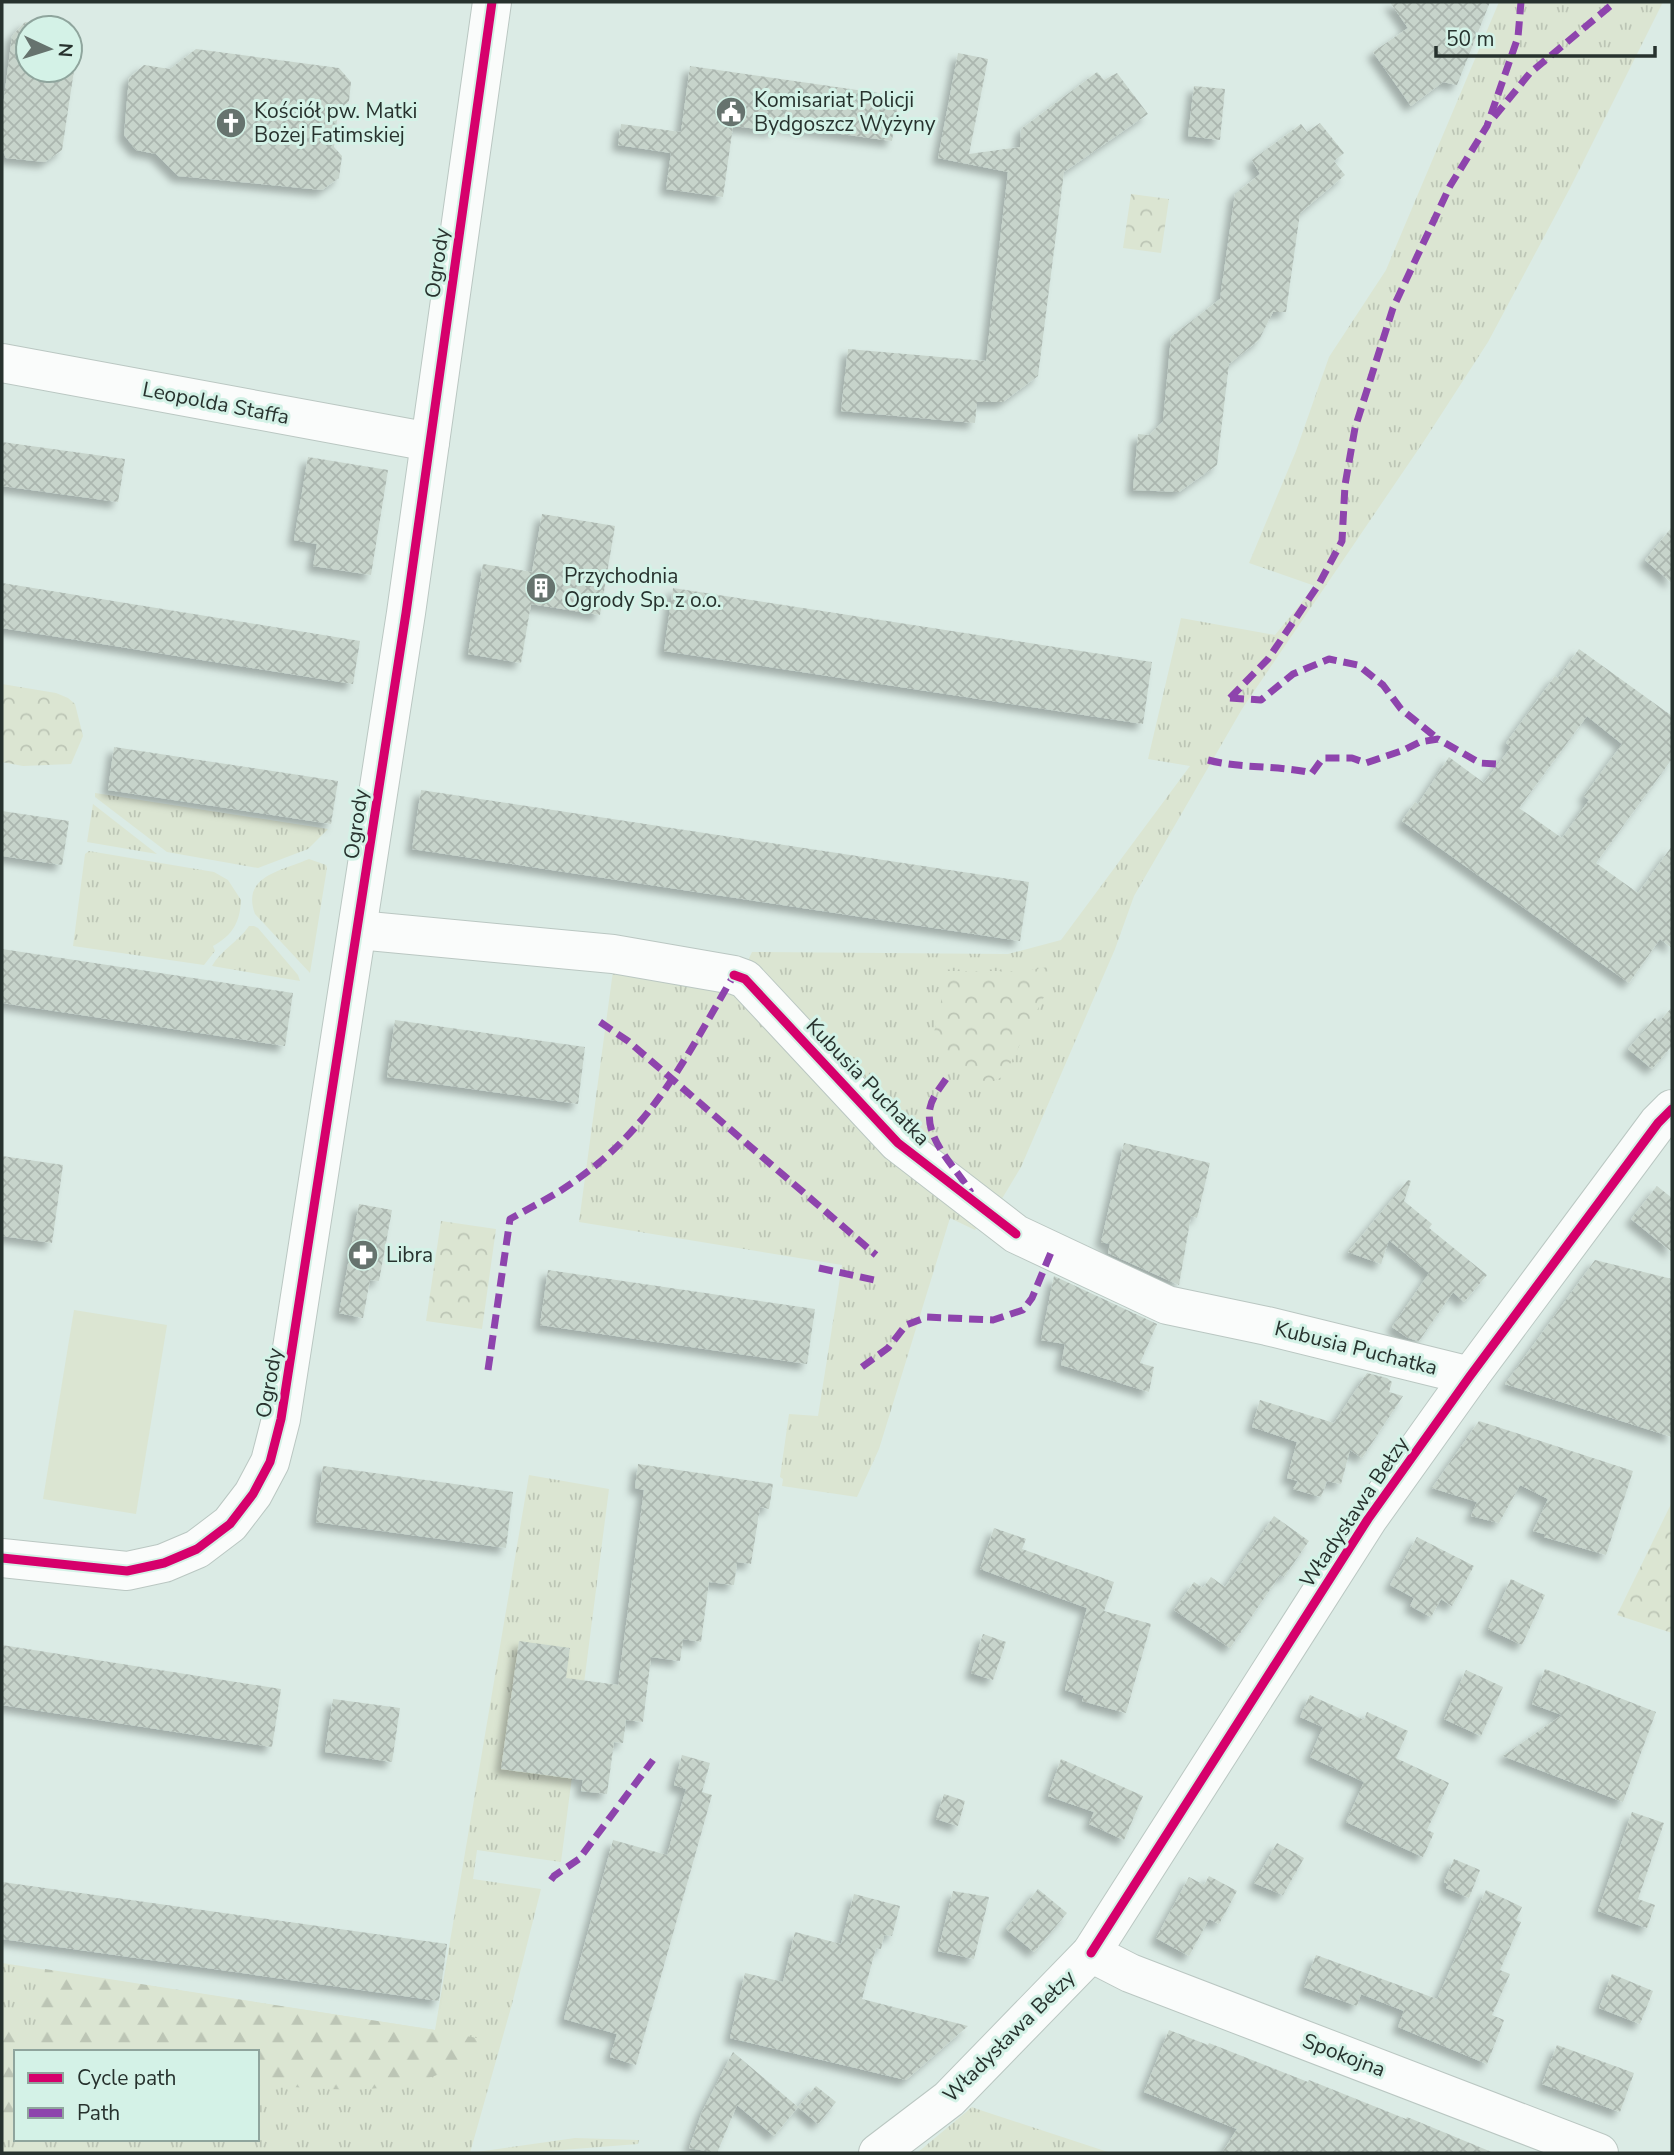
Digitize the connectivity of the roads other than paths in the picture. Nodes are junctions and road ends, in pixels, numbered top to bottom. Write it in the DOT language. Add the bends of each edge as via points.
graph roads {
  1 [pos="492,2"];
  2 [pos="2,363"];
  3 [pos="430,442"];
  4 [pos="358,930"];
  5 [pos="1672,1109"];
  6 [pos="1470,1376"];
  7 [pos="2,1558"];
  8 [pos="1091,1953"];
  9 [pos="878,2153"];
  10 [pos="1599,2153"];
  1 -- 3 [label="street, Ogrody"];
  2 -- 3 [label="street, Leopolda Staffa"];
  3 -- 4 [label="street, Ogrody"];
  4 -- 6 [label="street, Kubusia Puchatka" via="613,954 745,979 898,1143 1016,1234 1167,1305"];
  4 -- 7 [label="street, Ogrody" via="281,1419 270,1462 253,1494 230,1524 197,1549 164,1563 127,1571"];
  5 -- 6 [label="street, Władysława Bełzy"];
  6 -- 8 [label="street, Władysława Bełzy" via="1368,1519"];
  8 -- 9 [label="street, Władysława Bełzy" via="948,2099"];
  8 -- 10 [label="street, Spokojna" via="1130,1973"];
}
